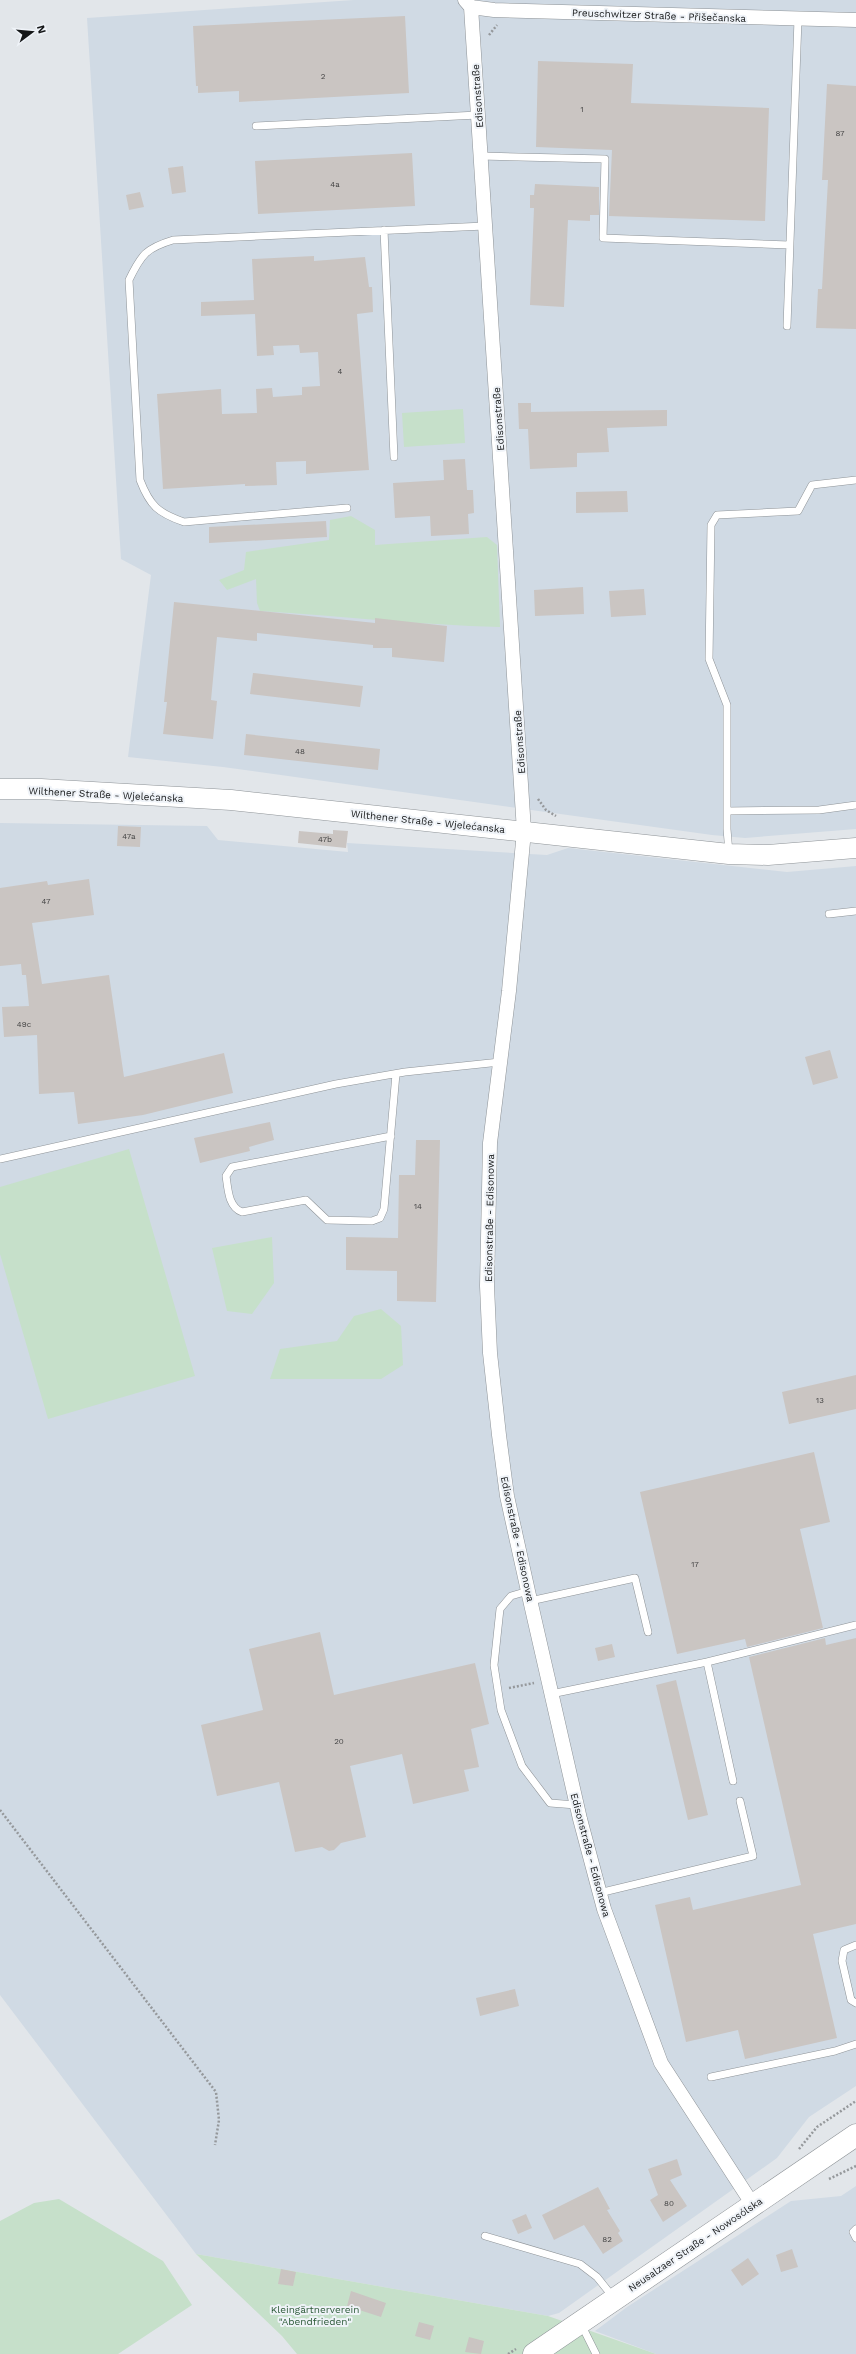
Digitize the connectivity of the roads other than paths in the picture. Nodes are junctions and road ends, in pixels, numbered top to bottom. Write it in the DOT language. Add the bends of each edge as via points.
graph roads {
  1 [pos="468,4"];
  2 [pos="798,19"];
  3 [pos="856,20"];
  4 [pos="478,115"];
  5 [pos="256,126"];
  6 [pos="481,156"];
  7 [pos="485,226"];
  8 [pos="384,230"];
  9 [pos="789,245"];
  10 [pos="787,326"];
  11 [pos="394,458"];
  12 [pos="856,480"];
  13 [pos="346,508"];
  14 [pos="0,790"];
  15 [pos="856,805"];
  16 [pos="727,811"];
  17 [pos="524,831"];
  18 [pos="856,848"];
  19 [pos="729,854"];
  20 [pos="856,910"];
  21 [pos="828,914"];
  22 [pos="500,1062"];
  23 [pos="396,1074"];
  24 [pos="391,1136"];
  25 [pos="0,1159"];
  26 [pos="529,1596"];
  27 [pos="856,1625"];
  28 [pos="648,1632"];
  29 [pos="707,1662"];
  30 [pos="552,1694"];
  31 [pos="733,1781"];
  32 [pos="740,1801"];
  33 [pos="576,1805"];
  34 [pos="599,1893"];
  35 [pos="856,1945"];
  36 [pos="856,2003"];
  37 [pos="856,2044"];
  38 [pos="711,2077"];
  39 [pos="856,2135"];
  40 [pos="753,2205"];
  41 [pos="856,2229"];
  42 [pos="485,2236"];
  43 [pos="856,2238"];
  44 [pos="614,2299"];
  45 [pos="580,2322"];
  46 [pos="534,2354"];
  47 [pos="596,2354"];
  1 -- 2 [label="street, Preuschwitzer Straße - Přišečanska" via="515,10"];
  1 -- 4 [label="street, Edisonstraße"];
  2 -- 3 [label="street, Preuschwitzer Straße - Přišečanska"];
  2 -- 9 [label="lane"];
  4 -- 5 [label="lane"];
  4 -- 6 [label="street, Edisonstraße"];
  6 -- 7 [label="street, Edisonstraße"];
  6 -- 9 [label="lane" via="605,160 603,238"];
  7 -- 8 [label="lane"];
  7 -- 17 [label="street, Edisonstraße"];
  8 -- 11 [label="lane"];
  8 -- 13 [label="lane" via="173,240 153,246 139,260 129,280 140,480 147,499 165,515 184,522"];
  9 -- 10 [label="lane"];
  12 -- 16 [label="lane" via="812,485 798,511 718,515 711,525 708,659 727,705"];
  14 -- 17 [label="main road, Wilthener Straße - Wjelećanska" via="41,789 231,800"];
  15 -- 16 [label="lane" via="820,810"];
  16 -- 19 [label="lane"];
  17 -- 19 [label="main road, Wilthener Straße - Wjelećanska"];
  17 -- 22 [label="street, Edisonstraße - Edisonowa"];
  18 -- 19 [label="main road, Wilthener Straße - Wjelećanska"];
  20 -- 21 [label="lane"];
  22 -- 23 [label="lane"];
  22 -- 26 [label="street, Edisonstraße - Edisonowa" via="490,1143 487,1286 490,1353 508,1496"];
  23 -- 24 [label="lane"];
  23 -- 25 [label="lane" via="336,1084"];
  24 -- 24 [label="lane" via="384,1209 380,1218 372,1221 327,1220 306,1200 242,1212 236,1210 232,1204 226,1176 232,1167"];
  26 -- 28 [label="lane" via="635,1578"];
  26 -- 30 [label="street, Edisonstraße - Edisonowa"];
  26 -- 33 [label="lane" via="512,1596 500,1609 494,1665 501,1710 522,1766 550,1802"];
  27 -- 29 [label="lane"];
  29 -- 30 [label="lane"];
  29 -- 31 [label="lane"];
  30 -- 33 [label="street, Edisonstraße - Edisonowa"];
  32 -- 34 [label="lane" via="753,1856"];
  33 -- 34 [label="street, Edisonstraße - Edisonowa"];
  34 -- 40 [label="street, Edisonstraße - Edisonowa" via="661,2063"];
  35 -- 36 [label="lane" via="844,1950 842,1961 851,2000"];
  37 -- 38 [label="lane" via="835,2051"];
  39 -- 40 [label="main road, Neusalzaer Straße - Nowosólska"];
  40 -- 44 [label="main road, Neusalzaer Straße - Nowosólska"];
  41 -- 43 [label="lane" via="853,2232"];
  42 -- 44 [label="lane" via="580,2264 597,2277"];
  44 -- 45 [label="main road, Neusalzaer Straße - Nowosólska"];
  45 -- 46 [label="main road, Neusalzaer Straße - Nowosólska"];
  45 -- 47 [label="lane"];
}
